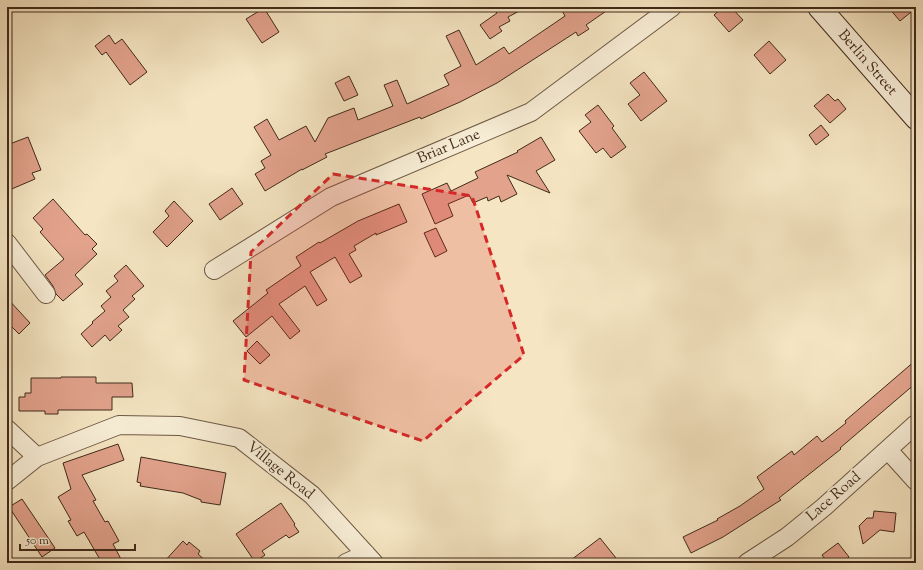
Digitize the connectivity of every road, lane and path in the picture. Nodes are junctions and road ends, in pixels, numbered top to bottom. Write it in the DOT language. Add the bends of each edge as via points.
graph roads {
  1 [pos="672,7"];
  2 [pos="819,7"];
  3 [pos="916,118"];
  4 [pos="7,243"];
  5 [pos="214,270"];
  6 [pos="46,294"];
  7 [pos="916,424"];
  8 [pos="7,429"];
  9 [pos="888,450"];
  10 [pos="37,458"];
  11 [pos="7,481"];
  12 [pos="916,481"];
  13 [pos="370,558"];
  14 [pos="346,563"];
  15 [pos="747,563"];
  1 -- 5 [label="street, Briar Lane" via="531,112 331,197"];
  2 -- 3 [label="main road, Berlin Street"];
  4 -- 6 [label="street"];
  7 -- 9 [label="street, Lace Road"];
  8 -- 10 [label="street"];
  9 -- 12 [label="street"];
  9 -- 15 [label="street, Lace Road" via="792,533"];
  10 -- 11 [label="street, Village Road"];
  10 -- 13 [label="street, Village Road" via="119,425 180,426 240,438 312,495"];
  13 -- 14 [label="street"];
}
